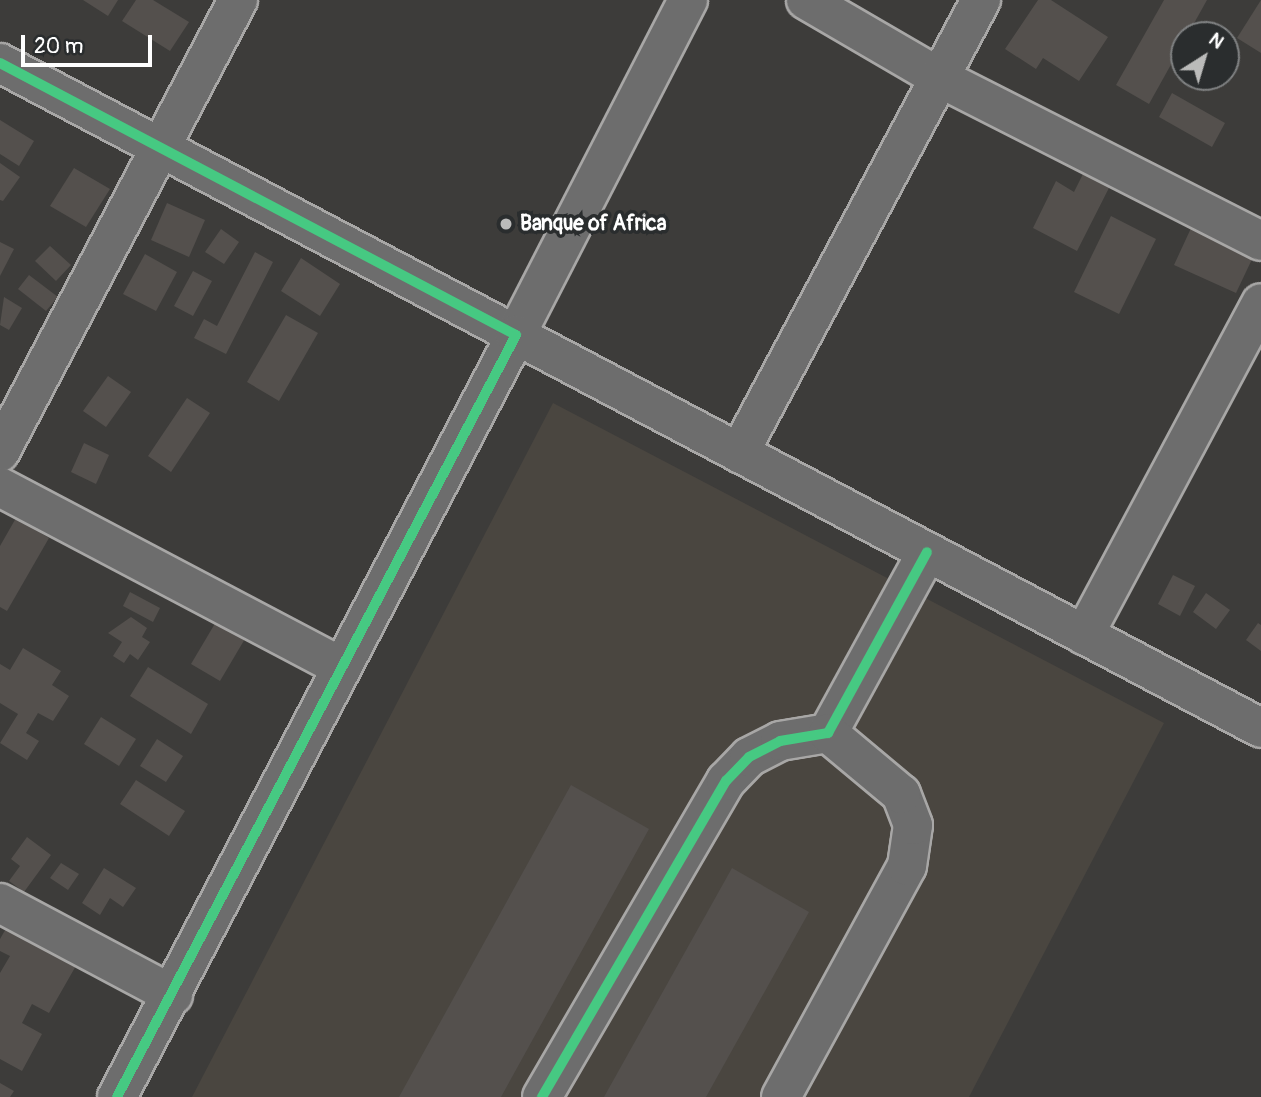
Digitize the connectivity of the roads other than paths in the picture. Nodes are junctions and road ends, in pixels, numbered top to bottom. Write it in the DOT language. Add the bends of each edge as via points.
graph roads {
  1 [pos="238,0"];
  2 [pos="688,0"];
  3 [pos="806,0"];
  4 [pos="981,0"];
  5 [pos="0,63"];
  6 [pos="940,78"];
  7 [pos="160,148"];
  8 [pos="1261,241"];
  9 [pos="1261,303"];
  10 [pos="516,335"];
  11 [pos="0,452"];
  12 [pos="739,453"];
  13 [pos="0,487"];
  14 [pos="927,552"];
  15 [pos="1084,635"];
  16 [pos="341,667"];
  17 [pos="1261,729"];
  18 [pos="828,733"];
  19 [pos="0,903"];
  20 [pos="173,995"];
  21 [pos="117,1097"];
  22 [pos="542,1097"];
  23 [pos="781,1097"];
  1 -- 7 [label="street"];
  2 -- 10 [label="street"];
  3 -- 6 [label="street"];
  4 -- 6 [label="street"];
  5 -- 7 [label="street"];
  6 -- 8 [label="street"];
  6 -- 12 [label="street"];
  7 -- 10 [label="street"];
  7 -- 11 [label="street"];
  9 -- 15 [label="street"];
  10 -- 12 [label="street"];
  10 -- 16 [label="street"];
  12 -- 14 [label="street"];
  13 -- 16 [label="street"];
  14 -- 15 [label="street"];
  14 -- 18 [label="street"];
  15 -- 17 [label="street"];
  16 -- 20 [label="street"];
  18 -- 22 [label="street" via="780,741 749,757 726,781"];
  18 -- 23 [label="street" via="901,794 913,825 907,866"];
  19 -- 20 [label="street"];
  20 -- 21 [label="street"];
}
